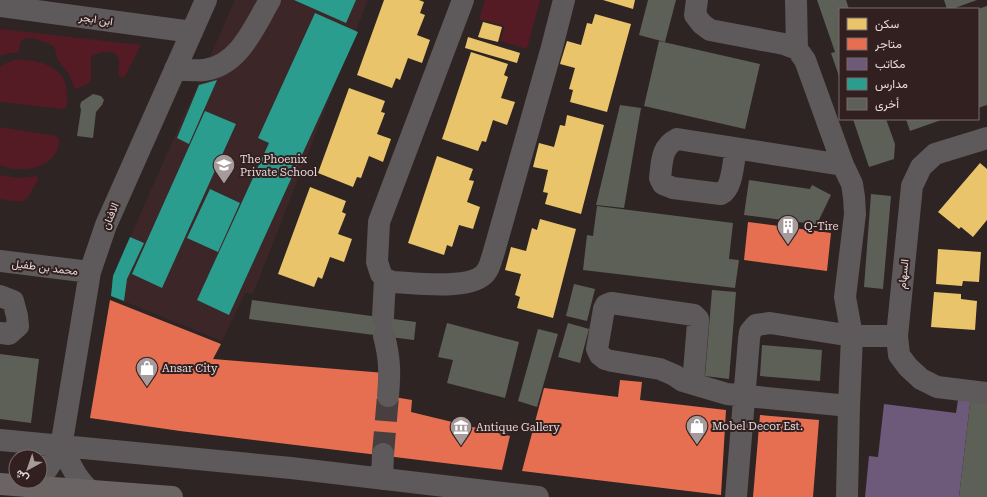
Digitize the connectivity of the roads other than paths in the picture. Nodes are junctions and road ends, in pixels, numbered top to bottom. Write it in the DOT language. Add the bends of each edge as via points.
graph roads {
  1 [pos="206,0"];
  2 [pos="270,0"];
  3 [pos="463,0"];
  4 [pos="564,0"];
  5 [pos="696,0"];
  6 [pos="796,0"];
  7 [pos="0,6"];
  8 [pos="192,32"];
  9 [pos="797,49"];
  10 [pos="176,70"];
  11 [pos="987,138"];
  12 [pos="736,149"];
  13 [pos="843,165"];
  14 [pos="0,261"];
  15 [pos="90,272"];
  16 [pos="385,279"];
  17 [pos="0,296"];
  18 [pos="0,333"];
  19 [pos="852,336"];
  20 [pos="897,336"];
  21 [pos="693,384"];
  22 [pos="987,393"];
  23 [pos="388,396"];
  24 [pos="744,396"];
  25 [pos="849,406"];
  26 [pos="0,440"];
  27 [pos="61,447"];
  28 [pos="383,454"];
  29 [pos="48,467"];
  30 [pos="382,479"];
  31 [pos="48,483"];
  32 [pos="89,490"];
  33 [pos="172,497"];
  34 [pos="538,497"];
  35 [pos="736,497"];
  36 [pos="847,497"];
  1 -- 8 [label="street, الافنان"];
  2 -- 10 [label="street" via="244,45 234,55 215,67 204,70"];
  3 -- 16 [label="street" via="379,222 377,262 380,274"];
  4 -- 16 [label="street" via="493,255 486,272 476,280 453,284 393,282"];
  5 -- 9 [label="street" via="695,15 710,30 784,44"];
  6 -- 9 [label="street"];
  7 -- 8 [label="street, ابن ابجر"];
  8 -- 10 [label="street, الافنان"];
  9 -- 13 [label="street" via="805,60"];
  10 -- 15 [label="street, الافنان" via="106,224"];
  11 -- 20 [label="street, السهام" via="934,154 920,167 912,186"];
  12 -- 13 [label="street"];
  13 -- 19 [label="street" via="852,184 856,214 846,297"];
  14 -- 15 [label="street, محمد بن طفيل"];
  15 -- 27 [label="street, الافنان"];
  16 -- 23 [label="street" via="384,327 390,366"];
  17 -- 18 [label="street" via="13,301 18,326 9,334"];
  19 -- 20 [label="street"];
  19 -- 24 [label="street" via="770,323 756,325 750,332"];
  19 -- 25 [label="street"];
  20 -- 22 [label="street, السهام" via="899,355 921,379 937,387"];
  21 -- 21 [label="street" via="698,323 694,315 611,303 606,305 596,349 600,356 612,361 660,369"];
  21 -- 24 [label="street"];
  24 -- 25 [label="street"];
  24 -- 35 [label="street"];
  25 -- 36 [label="street"];
  26 -- 27 [label="street"];
  27 -- 29 [label="street, الافنان"];
  27 -- 30 [label="street"];
  27 -- 32 [label="street" via="80,482"];
  28 -- 30 [label="street"];
  30 -- 34 [label="street"];
  31 -- 32 [label="main road"];
  32 -- 33 [label="main road"];
}
